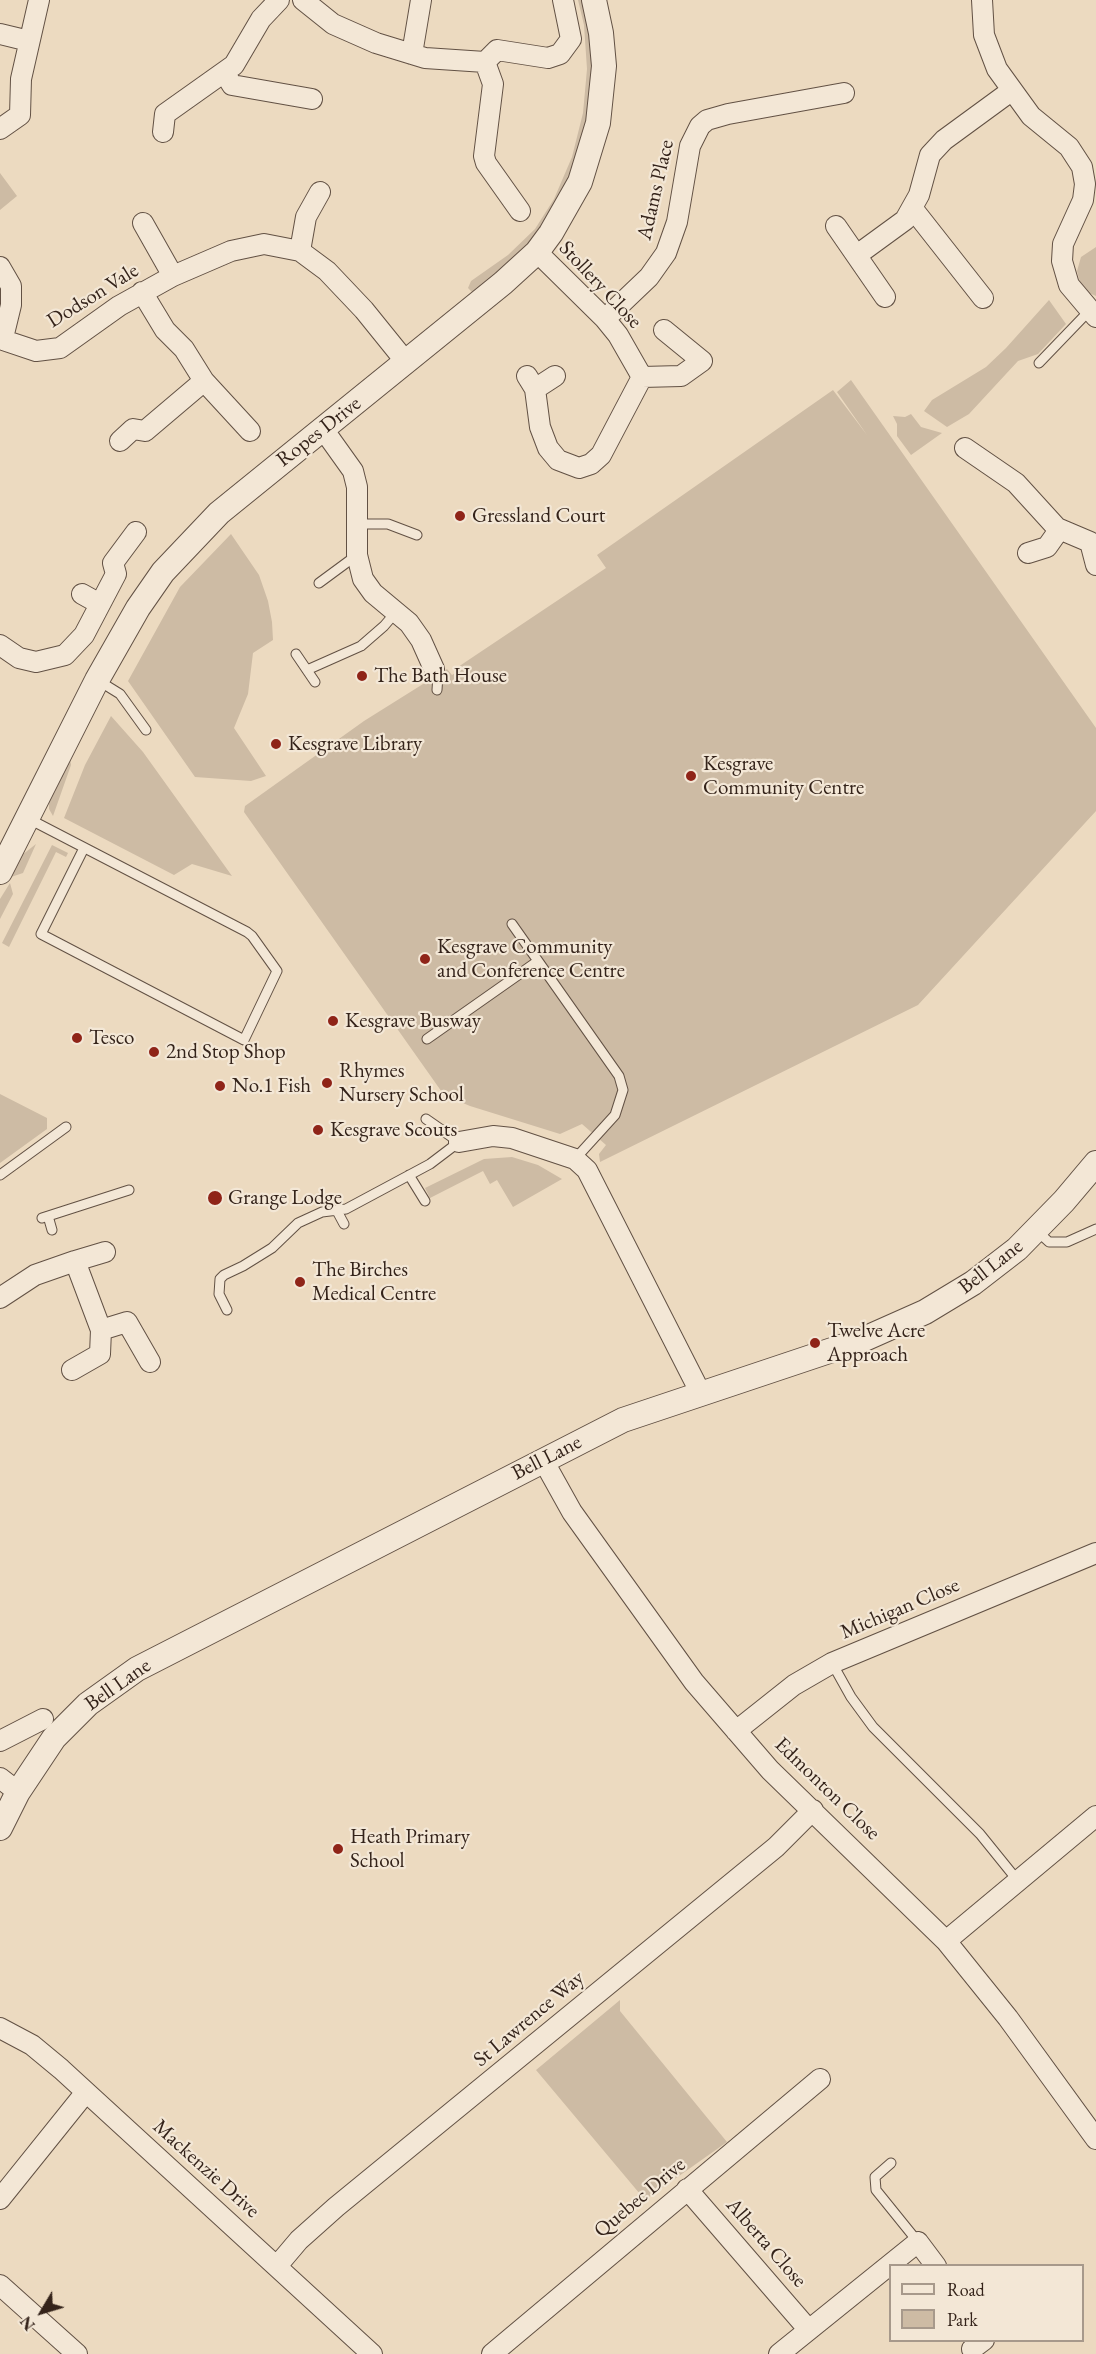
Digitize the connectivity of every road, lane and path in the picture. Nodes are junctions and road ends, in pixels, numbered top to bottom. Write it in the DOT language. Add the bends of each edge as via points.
graph roads {
  1 [pos="39,0"];
  2 [pos="279,0"];
  3 [pos="303,0"];
  4 [pos="421,0"];
  5 [pos="563,0"];
  6 [pos="594,0"];
  7 [pos="982,0"];
  8 [pos="0,34"];
  9 [pos="29,41"];
  10 [pos="412,54"];
  11 [pos="485,62"];
  12 [pos="224,72"];
  13 [pos="1011,91"];
  14 [pos="844,93"];
  15 [pos="312,99"];
  16 [pos="0,129"];
  17 [pos="164,132"];
  18 [pos="320,192"];
  19 [pos="913,209"];
  20 [pos="520,211"];
  21 [pos="143,223"];
  22 [pos="836,226"];
  23 [pos="300,251"];
  24 [pos="537,252"];
  25 [pos="857,255"];
  26 [pos="0,267"];
  27 [pos="173,276"];
  28 [pos="142,292"];
  29 [pos="885,297"];
  30 [pos="983,298"];
  31 [pos="1093,314"];
  32 [pos="605,319"];
  33 [pos="664,330"];
  34 [pos="2,338"];
  35 [pos="406,362"];
  36 [pos="1039,363"];
  37 [pos="555,376"];
  38 [pos="642,377"];
  39 [pos="204,381"];
  40 [pos="323,429"];
  41 [pos="250,430"];
  42 [pos="120,441"];
  43 [pos="965,448"];
  44 [pos="358,524"];
  45 [pos="1059,530"];
  46 [pos="136,532"];
  47 [pos="417,535"];
  48 [pos="1093,538"];
  49 [pos="1028,553"];
  50 [pos="357,555"];
  51 [pos="1096,565"];
  52 [pos="319,584"];
  53 [pos="82,594"];
  54 [pos="100,604"];
  55 [pos="396,612"];
  56 [pos="0,645"];
  57 [pos="296,654"];
  58 [pos="434,669"];
  59 [pos="307,670"];
  60 [pos="96,680"];
  61 [pos="315,682"];
  62 [pos="436,690"];
  63 [pos="146,730"];
  64 [pos="27,818"];
  65 [pos="84,848"];
  66 [pos="0,872"];
  67 [pos="512,924"];
  68 [pos="538,961"];
  69 [pos="428,1040"];
  70 [pos="426,1119"];
  71 [pos="66,1127"];
  72 [pos="459,1142"];
  73 [pos="575,1159"];
  74 [pos="1095,1166"];
  75 [pos="0,1175"];
  76 [pos="409,1175"];
  77 [pos="129,1190"];
  78 [pos="425,1201"];
  79 [pos="337,1211"];
  80 [pos="344,1224"];
  81 [pos="1096,1229"];
  82 [pos="52,1230"];
  83 [pos="1036,1230"];
  84 [pos="105,1252"];
  85 [pos="66,1261"];
  86 [pos="0,1299"];
  87 [pos="227,1310"];
  88 [pos="101,1330"];
  89 [pos="150,1362"];
  90 [pos="72,1370"];
  91 [pos="700,1392"];
  92 [pos="543,1460"];
  93 [pos="1096,1553"];
  94 [pos="832,1663"];
  95 [pos="43,1719"];
  96 [pos="736,1731"];
  97 [pos="0,1741"];
  98 [pos="9,1784"];
  99 [pos="813,1810"];
  100 [pos="1096,1816"];
  101 [pos="0,1828"];
  102 [pos="1018,1881"];
  103 [pos="946,1941"];
  104 [pos="0,2028"];
  105 [pos="820,2079"];
  106 [pos="86,2092"];
  107 [pos="1096,2139"];
  108 [pos="891,2163"];
  109 [pos="687,2189"];
  110 [pos="0,2199"];
  111 [pos="918,2242"];
  112 [pos="890,2264"];
  113 [pos="935,2264"];
  114 [pos="889,2265"];
  115 [pos="277,2266"];
  116 [pos="0,2285"];
  117 [pos="808,2329"];
  118 [pos="77,2354"];
  119 [pos="372,2354"];
  120 [pos="492,2354"];
  121 [pos="779,2354"];
  1 -- 9 [label="street"];
  2 -- 12 [label="street" via="261,19 239,60"];
  3 -- 10 [label="street" via="333,24"];
  4 -- 10 [label="street"];
  5 -- 11 [label="street" via="571,36 560,54 548,58 497,50"];
  6 -- 24 [label="street, Ropes Drive" via="604,66 596,134 570,204"];
  7 -- 13 [label="street" via="986,46"];
  8 -- 9 [label="street"];
  9 -- 16 [label="street" via="19,95 20,115"];
  10 -- 11 [label="street" via="438,60"];
  11 -- 20 [label="street" via="494,84 484,156"];
  12 -- 15 [label="street" via="232,85"];
  12 -- 17 [label="street" via="165,114"];
  13 -- 19 [label="street" via="960,127 930,155"];
  13 -- 31 [label="street" via="1030,116 1069,147 1082,167 1085,191 1063,244 1062,261 1069,285"];
  14 -- 32 [label="street, Adams Place" via="728,114 700,126 688,153 677,222 666,254 649,277"];
  18 -- 23 [label="street" via="306,218"];
  19 -- 25 [label="street" via="905,220"];
  19 -- 30 [label="street"];
  21 -- 27 [label="street, Dodson Vale"];
  22 -- 25 [label="street"];
  23 -- 27 [label="street, Dodson Vale" via="273,244 231,250"];
  23 -- 35 [label="street, Dodson Vale" via="347,290"];
  24 -- 32 [label="street, Stollery Close"];
  24 -- 35 [label="street, Ropes Drive"];
  25 -- 29 [label="street"];
  26 -- 34 [label="street, Dodson Vale" via="11,286 11,305"];
  27 -- 28 [label="street, Dodson Vale"];
  28 -- 34 [label="street, Dodson Vale" via="60,348 36,351"];
  28 -- 39 [label="street"];
  31 -- 36 [label="lane"];
  32 -- 38 [label="street, Stollery Close"];
  33 -- 38 [label="street, Stollery Close" via="702,361 681,376"];
  35 -- 40 [label="street, Ropes Drive"];
  37 -- 38 [label="street" via="528,385 540,427 548,448 558,460 583,468 601,454"];
  39 -- 41 [label="street"];
  39 -- 42 [label="street" via="145,431 133,429"];
  40 -- 44 [label="street" via="353,471"];
  40 -- 60 [label="street, Ropes Drive" via="219,513 182,551 138,608"];
  43 -- 45 [label="street" via="1016,483"];
  44 -- 47 [label="lane" via="388,524"];
  44 -- 50 [label="street"];
  45 -- 48 [label="street"];
  45 -- 49 [label="street" via="1047,547"];
  46 -- 54 [label="street" via="113,563 116,574"];
  48 -- 51 [label="street"];
  50 -- 52 [label="lane"];
  50 -- 55 [label="street" via="363,579"];
  53 -- 54 [label="street"];
  54 -- 56 [label="street" via="78,644 58,658 36,663 19,658"];
  55 -- 58 [label="street" via="421,640"];
  55 -- 59 [label="lane" via="361,646"];
  57 -- 59 [label="lane"];
  58 -- 62 [label="lane" via="438,675"];
  59 -- 61 [label="lane"];
  60 -- 63 [label="lane" via="120,694"];
  60 -- 64 [label="street, Ropes Drive"];
  64 -- 65 [label="lane"];
  64 -- 66 [label="street, Ropes Drive"];
  65 -- 65 [label="lane" via="41,934 244,1040 277,971 256,941 247,932"];
  67 -- 68 [label="lane"];
  68 -- 69 [label="lane"];
  68 -- 73 [label="lane" via="611,1062 623,1090 615,1115"];
  70 -- 72 [label="lane"];
  71 -- 75 [label="lane"];
  72 -- 73 [label="street" via="502,1136"];
  72 -- 76 [label="lane"];
  73 -- 91 [label="street" via="587,1170"];
  74 -- 83 [label="street, Bell Lane"];
  76 -- 78 [label="lane"];
  76 -- 79 [label="lane"];
  77 -- 82 [label="lane" via="45,1217"];
  79 -- 80 [label="lane"];
  79 -- 87 [label="lane" via="322,1212 298,1223 272,1248 220,1279 219,1294"];
  81 -- 83 [label="lane" via="1067,1242 1049,1242"];
  83 -- 91 [label="street, Bell Lane" via="973,1284 915,1317 862,1340"];
  84 -- 85 [label="street"];
  85 -- 86 [label="street" via="35,1275"];
  85 -- 88 [label="street"];
  88 -- 89 [label="street" via="127,1322"];
  88 -- 90 [label="street" via="100,1354"];
  91 -- 92 [label="street, Bell Lane" via="623,1420"];
  92 -- 96 [label="street, Edmonton Close" via="572,1512 694,1682"];
  92 -- 98 [label="street, Bell Lane" via="128,1675 88,1704"];
  93 -- 94 [label="street, Michigan Close"];
  94 -- 96 [label="street, Michigan Close" via="794,1685"];
  94 -- 102 [label="lane" via="873,1727 980,1834"];
  95 -- 97 [label="street"];
  96 -- 99 [label="street, Edmonton Close"];
  98 -- 101 [label="street, Bell Lane"];
  99 -- 103 [label="street, Edmonton Close"];
  99 -- 115 [label="street, St Lawrence Way" via="776,1847 336,2207"];
  100 -- 102 [label="street"];
  102 -- 103 [label="street"];
  103 -- 107 [label="street, Edmonton Close"];
  104 -- 106 [label="street, Mackenzie Drive" via="42,2052"];
  105 -- 109 [label="street, Quebec Drive"];
  106 -- 110 [label="street"];
  106 -- 115 [label="street, Mackenzie Drive"];
  108 -- 111 [label="lane" via="875,2178 876,2190"];
  109 -- 117 [label="street, Alberta Close"];
  109 -- 120 [label="street, Quebec Drive"];
  111 -- 112 [label="street"];
  111 -- 113 [label="street"];
  114 -- 117 [label="street"];
  115 -- 119 [label="street, Mackenzie Drive"];
  116 -- 118 [label="street"];
  117 -- 121 [label="street"];
}
